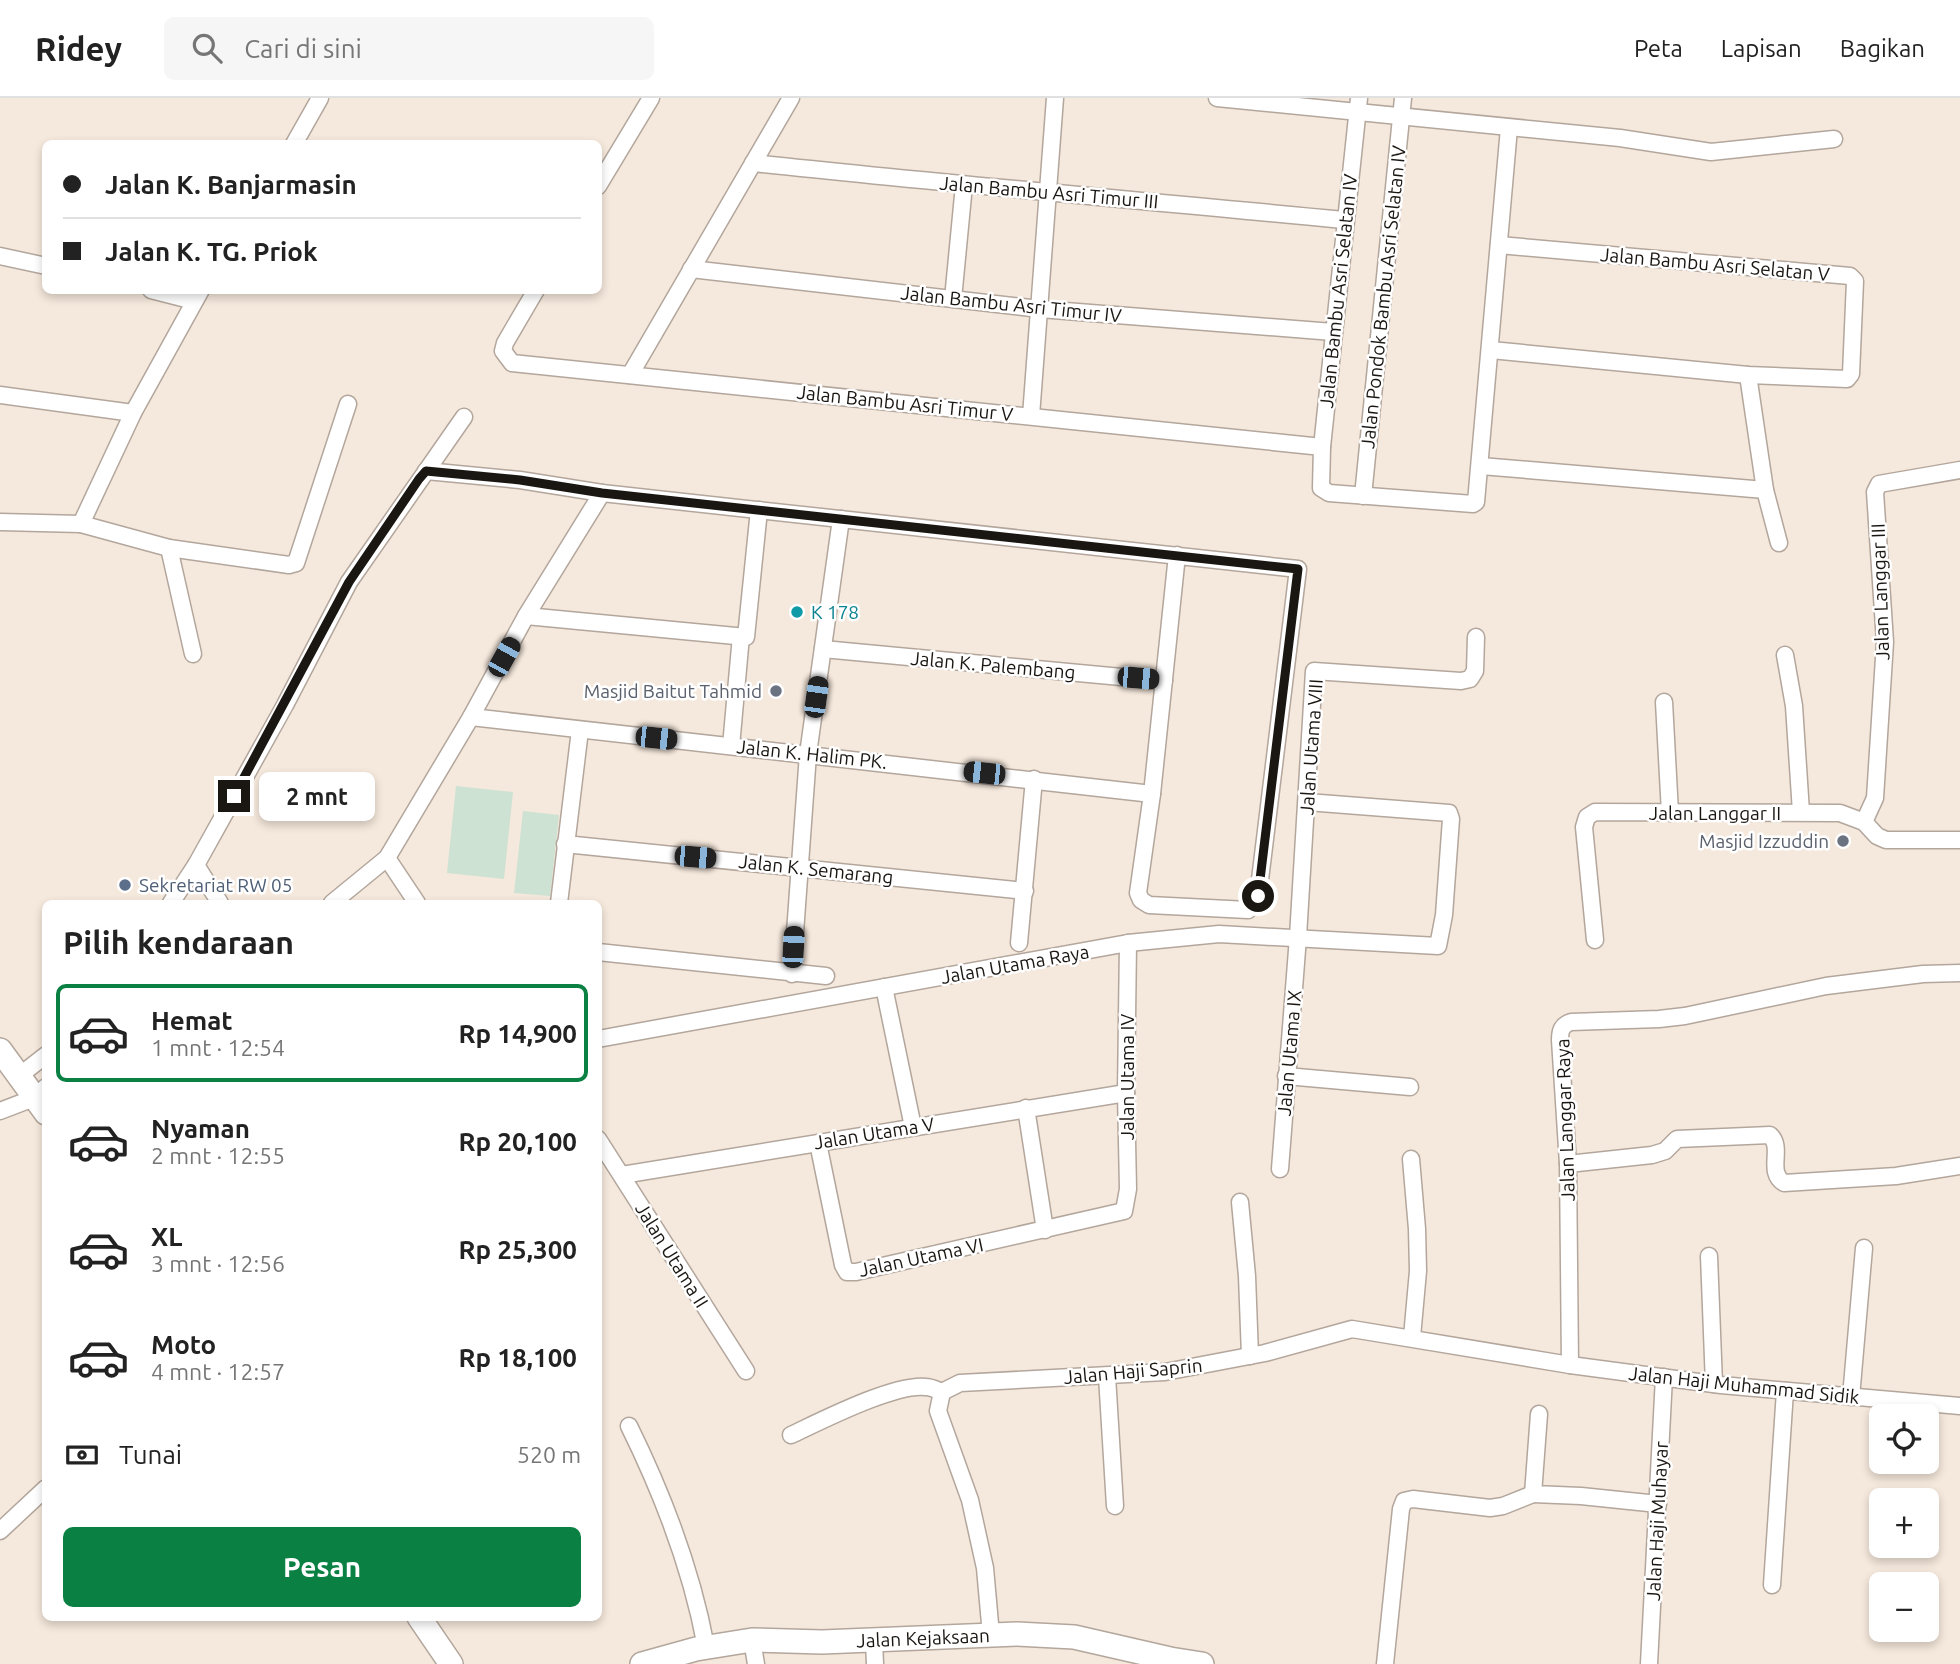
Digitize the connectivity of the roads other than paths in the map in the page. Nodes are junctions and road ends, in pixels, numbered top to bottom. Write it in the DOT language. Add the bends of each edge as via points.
graph roads {
  1 [pos="320,98"];
  2 [pos="651,98"];
  3 [pos="791,98"];
  4 [pos="1055,98"];
  5 [pos="1217,98"];
  6 [pos="1403,98"];
  7 [pos="1358,106"];
  8 [pos="1401,118"];
  9 [pos="1509,128"];
  10 [pos="1834,139"];
  11 [pos="295,140"];
  12 [pos="753,163"];
  13 [pos="602,179"];
  14 [pos="964,185"];
  15 [pos="1047,191"];
  16 [pos="1344,220"];
  17 [pos="1499,245"];
  18 [pos="0,256"];
  19 [pos="42,265"];
  20 [pos="691,269"];
  21 [pos="534,294"];
  22 [pos="197,296"];
  23 [pos="953,299"];
  24 [pos="1040,309"];
  25 [pos="1333,332"];
  26 [pos="1491,350"];
  27 [pos="630,375"];
  28 [pos="1748,375"];
  29 [pos="0,395"];
  30 [pos="348,404"];
  31 [pos="133,413"];
  32 [pos="1031,416"];
  33 [pos="464,417"];
  34 [pos="1322,447"];
  35 [pos="1481,466"];
  36 [pos="1960,470"];
  37 [pos="426,471"];
  38 [pos="1766,490"];
  39 [pos="602,493"];
  40 [pos="1363,496"];
  41 [pos="759,510"];
  42 [pos="841,519"];
  43 [pos="0,522"];
  44 [pos="81,524"];
  45 [pos="1779,543"];
  46 [pos="169,548"];
  47 [pos="1177,555"];
  48 [pos="526,616"];
  49 [pos="744,636"];
  50 [pos="1476,637"];
  51 [pos="823,649"];
  52 [pos="193,654"];
  53 [pos="1785,655"];
  54 [pos="1164,681"];
  55 [pos="1664,702"];
  56 [pos="471,718"];
  57 [pos="580,730"];
  58 [pos="731,746"];
  59 [pos="808,754"];
  60 [pos="1034,779"];
  61 [pos="1152,793"];
  62 [pos="1307,802"];
  63 [pos="1801,812"];
  64 [pos="1670,813"];
  65 [pos="1864,822"];
  66 [pos="1960,840"];
  67 [pos="565,844"];
  68 [pos="387,858"];
  69 [pos="196,865"];
  70 [pos="798,867"];
  71 [pos="1025,891"];
  72 [pos="173,900"];
  73 [pos="218,900"];
  74 [pos="336,900"];
  75 [pos="416,900"];
  76 [pos="559,900"];
  77 [pos="1298,937"];
  78 [pos="1595,940"];
  79 [pos="1019,943"];
  80 [pos="1128,943"];
  81 [pos="602,952"];
  82 [pos="1960,973"];
  83 [pos="792,974"];
  84 [pos="826,976"];
  85 [pos="884,987"];
  86 [pos="602,1038"];
  87 [pos="0,1050"];
  88 [pos="42,1058"];
  89 [pos="19,1076"];
  90 [pos="1286,1076"];
  91 [pos="1410,1087"];
  92 [pos="1126,1093"];
  93 [pos="42,1102"];
  94 [pos="1026,1108"];
  95 [pos="0,1111"];
  96 [pos="913,1127"];
  97 [pos="818,1143"];
  98 [pos="602,1145"];
  99 [pos="1411,1159"];
  100 [pos="1568,1164"];
  101 [pos="1960,1166"];
  102 [pos="1280,1169"];
  103 [pos="622,1175"];
  104 [pos="1240,1202"];
  105 [pos="1124,1211"];
  106 [pos="1045,1230"];
  107 [pos="1864,1248"];
  108 [pos="1709,1256"];
  109 [pos="1412,1337"];
  110 [pos="1250,1356"];
  111 [pos="1570,1364"];
  112 [pos="746,1371"];
  113 [pos="1107,1376"];
  114 [pos="1664,1377"];
  115 [pos="1714,1384"];
  116 [pos="1785,1391"];
  117 [pos="942,1392"];
  118 [pos="1851,1397"];
  119 [pos="1960,1406"];
  120 [pos="1539,1414"];
  121 [pos="629,1426"];
  122 [pos="791,1435"];
  123 [pos="42,1492"];
  124 [pos="1533,1494"];
  125 [pos="1658,1504"];
  126 [pos="1115,1506"];
  127 [pos="0,1531"];
  128 [pos="1772,1585"];
  129 [pos="422,1621"];
  130 [pos="991,1635"];
  131 [pos="751,1640"];
  132 [pos="874,1640"];
  133 [pos="706,1647"];
  134 [pos="451,1664"];
  135 [pos="642,1664"];
  136 [pos="756,1664"];
  137 [pos="875,1664"];
  138 [pos="1202,1664"];
  139 [pos="1385,1664"];
  140 [pos="1649,1664"];
  1 -- 11 [label="street"];
  2 -- 13 [label="street"];
  3 -- 12 [label="street"];
  4 -- 15 [label="street"];
  5 -- 7 [label="street"];
  6 -- 8 [label="street, Jalan Pondok Bambu Asri Selatan IV"];
  7 -- 8 [label="street"];
  7 -- 16 [label="street, Jalan Bambu Asri Selatan IV"];
  8 -- 9 [label="street"];
  8 -- 40 [label="street, Jalan Pondok Bambu Asri Selatan IV"];
  9 -- 10 [label="street" via="1711,152"];
  9 -- 17 [label="street"];
  12 -- 14 [label="street, Jalan Bambu Asri Timur III"];
  12 -- 20 [label="street"];
  14 -- 15 [label="street, Jalan Bambu Asri Timur III"];
  14 -- 23 [label="street"];
  15 -- 16 [label="street, Jalan Bambu Asri Timur III"];
  15 -- 24 [label="street"];
  16 -- 25 [label="street, Jalan Bambu Asri Selatan IV"];
  17 -- 26 [label="street"];
  17 -- 28 [label="street, Jalan Bambu Asri Selatan V" via="1853,278 1850,377"];
  18 -- 19 [label="street"];
  20 -- 23 [label="street, Jalan Bambu Asri Timur IV"];
  20 -- 27 [label="street"];
  21 -- 27 [label="street, Jalan Bambu Asri Timur V" via="505,343 504,356 512,363"];
  22 -- 31 [label="street"];
  23 -- 24 [label="street, Jalan Bambu Asri Timur IV"];
  24 -- 25 [label="street, Jalan Bambu Asri Timur IV"];
  24 -- 32 [label="street"];
  25 -- 34 [label="street, Jalan Bambu Asri Selatan IV"];
  26 -- 28 [label="street, Jalan Bambu Asri Selatan V"];
  26 -- 35 [label="street"];
  27 -- 32 [label="street, Jalan Bambu Asri Timur V"];
  28 -- 38 [label="street"];
  29 -- 31 [label="street"];
  30 -- 46 [label="street" via="296,563"];
  31 -- 44 [label="street"];
  32 -- 34 [label="street, Jalan Bambu Asri Timur V"];
  33 -- 37 [label="street"];
  34 -- 40 [label="street, Jalan Bambu Asri Selatan IV" via="1322,489"];
  35 -- 38 [label="street"];
  35 -- 40 [label="street" via="1473,504"];
  36 -- 65 [label="street, Jalan Langgar III" via="1879,484 1875,492 1885,642 1875,798"];
  37 -- 39 [label="street"];
  37 -- 69 [label="street" via="349,582"];
  38 -- 45 [label="street"];
  39 -- 41 [label="street"];
  39 -- 48 [label="street"];
  41 -- 42 [label="street"];
  41 -- 49 [label="street"];
  42 -- 47 [label="street"];
  42 -- 51 [label="street"];
  43 -- 44 [label="street"];
  44 -- 46 [label="street"];
  46 -- 52 [label="street"];
  47 -- 54 [label="street"];
  47 -- 61 [label="street" via="1298,569 1258,896 1248,910 1149,905 1141,900 1138,893"];
  48 -- 49 [label="street"];
  48 -- 56 [label="street"];
  49 -- 58 [label="street"];
  50 -- 62 [label="street, Jalan Utama VIII" via="1475,671 1470,679 1461,681 1314,671"];
  51 -- 54 [label="street, Jalan K. Palembang"];
  51 -- 59 [label="street"];
  53 -- 63 [label="street" via="1794,706"];
  54 -- 61 [label="street"];
  55 -- 64 [label="street"];
  56 -- 57 [label="street, Jalan K. Halim PK."];
  56 -- 68 [label="street"];
  57 -- 58 [label="street, Jalan K. Halim PK."];
  57 -- 67 [label="street"];
  58 -- 59 [label="street, Jalan K. Halim PK."];
  59 -- 60 [label="street, Jalan K. Halim PK."];
  59 -- 70 [label="street"];
  60 -- 61 [label="street, Jalan K. Halim PK."];
  60 -- 71 [label="street"];
  62 -- 77 [label="street, Jalan Utama VIII"];
  62 -- 77 [label="street, Jalan Utama Raya" via="1445,811 1451,819 1440,942 1435,947"];
  63 -- 64 [label="street, Jalan Langgar II"];
  63 -- 65 [label="street, Jalan Langgar II" via="1840,813"];
  64 -- 78 [label="street, Jalan Langgar II" via="1595,813 1587,817 1584,827"];
  65 -- 66 [label="street, Jalan Langgar II" via="1886,840"];
  67 -- 70 [label="street, Jalan K. Semarang"];
  67 -- 76 [label="street"];
  68 -- 74 [label="street"];
  68 -- 75 [label="street"];
  69 -- 72 [label="street"];
  69 -- 73 [label="street"];
  70 -- 71 [label="street, Jalan K. Semarang"];
  70 -- 83 [label="street"];
  71 -- 79 [label="street"];
  77 -- 80 [label="street, Jalan Utama Raya" via="1219,934"];
  77 -- 90 [label="street, Jalan Utama IX"];
  80 -- 85 [label="street, Jalan Utama Raya"];
  80 -- 92 [label="street, Jalan Utama IV"];
  81 -- 83 [label="street"];
  82 -- 100 [label="street, Jalan Langgar Raya" via="1826,986 1685,1016 1567,1023 1560,1040"];
  83 -- 84 [label="street"];
  85 -- 86 [label="street, Jalan Utama Raya"];
  85 -- 96 [label="street"];
  87 -- 89 [label="street"];
  88 -- 89 [label="street"];
  89 -- 93 [label="street"];
  90 -- 91 [label="street"];
  90 -- 102 [label="street, Jalan Utama IX"];
  92 -- 94 [label="street, Jalan Utama V"];
  92 -- 105 [label="street, Jalan Utama IV" via="1128,1189"];
  93 -- 95 [label="street"];
  94 -- 96 [label="street, Jalan Utama V"];
  94 -- 106 [label="street"];
  96 -- 97 [label="street, Jalan Utama V"];
  97 -- 103 [label="street, Jalan Utama V"];
  97 -- 106 [label="street, Jalan Utama VI" via="847,1272"];
  98 -- 103 [label="street, Jalan Utama II"];
  99 -- 109 [label="street" via="1418,1270"];
  100 -- 101 [label="street" via="1659,1153 1677,1139 1770,1135 1776,1144 1776,1174 1784,1183 1896,1176"];
  100 -- 111 [label="street, Jalan Langgar Raya"];
  103 -- 112 [label="street, Jalan Utama II"];
  104 -- 110 [label="street"];
  105 -- 106 [label="street, Jalan Utama VI"];
  107 -- 118 [label="street"];
  108 -- 115 [label="street"];
  109 -- 110 [label="street, Jalan Haji Saprin" via="1352,1329"];
  109 -- 111 [label="street, Jalan Haji Saprin"];
  110 -- 113 [label="street, Jalan Haji Saprin" via="1165,1372"];
  111 -- 114 [label="street, Jalan Haji Muhammad Sidik"];
  113 -- 117 [label="street, Jalan Haji Saprin" via="960,1383"];
  113 -- 126 [label="street"];
  114 -- 115 [label="street, Jalan Haji Muhammad Sidik"];
  114 -- 125 [label="street, Jalan Haji Muhayar"];
  115 -- 116 [label="street, Jalan Haji Muhammad Sidik"];
  116 -- 118 [label="street, Jalan Haji Muhammad Sidik"];
  116 -- 128 [label="street"];
  117 -- 122 [label="street" via="925,1387 903,1389"];
  117 -- 130 [label="street" via="938,1411 970,1500 985,1568"];
  118 -- 119 [label="street, Jalan Haji Muhammad Sidik"];
  120 -- 124 [label="street"];
  121 -- 133 [label="street" via="660,1496 698,1606"];
  123 -- 127 [label="street"];
  124 -- 125 [label="street"];
  124 -- 139 [label="street" via="1490,1508 1404,1501"];
  125 -- 140 [label="street, Jalan Haji Muhayar"];
  129 -- 134 [label="street"];
  130 -- 132 [label="street, Jalan Kejaksaan"];
  130 -- 138 [label="street, Jalan Kejaksaan" via="1074,1637"];
  131 -- 132 [label="street, Jalan Kejaksaan"];
  131 -- 133 [label="street, Jalan Kejaksaan"];
  131 -- 136 [label="street"];
  132 -- 137 [label="street"];
  133 -- 135 [label="street, Jalan Kejaksaan"];
}
